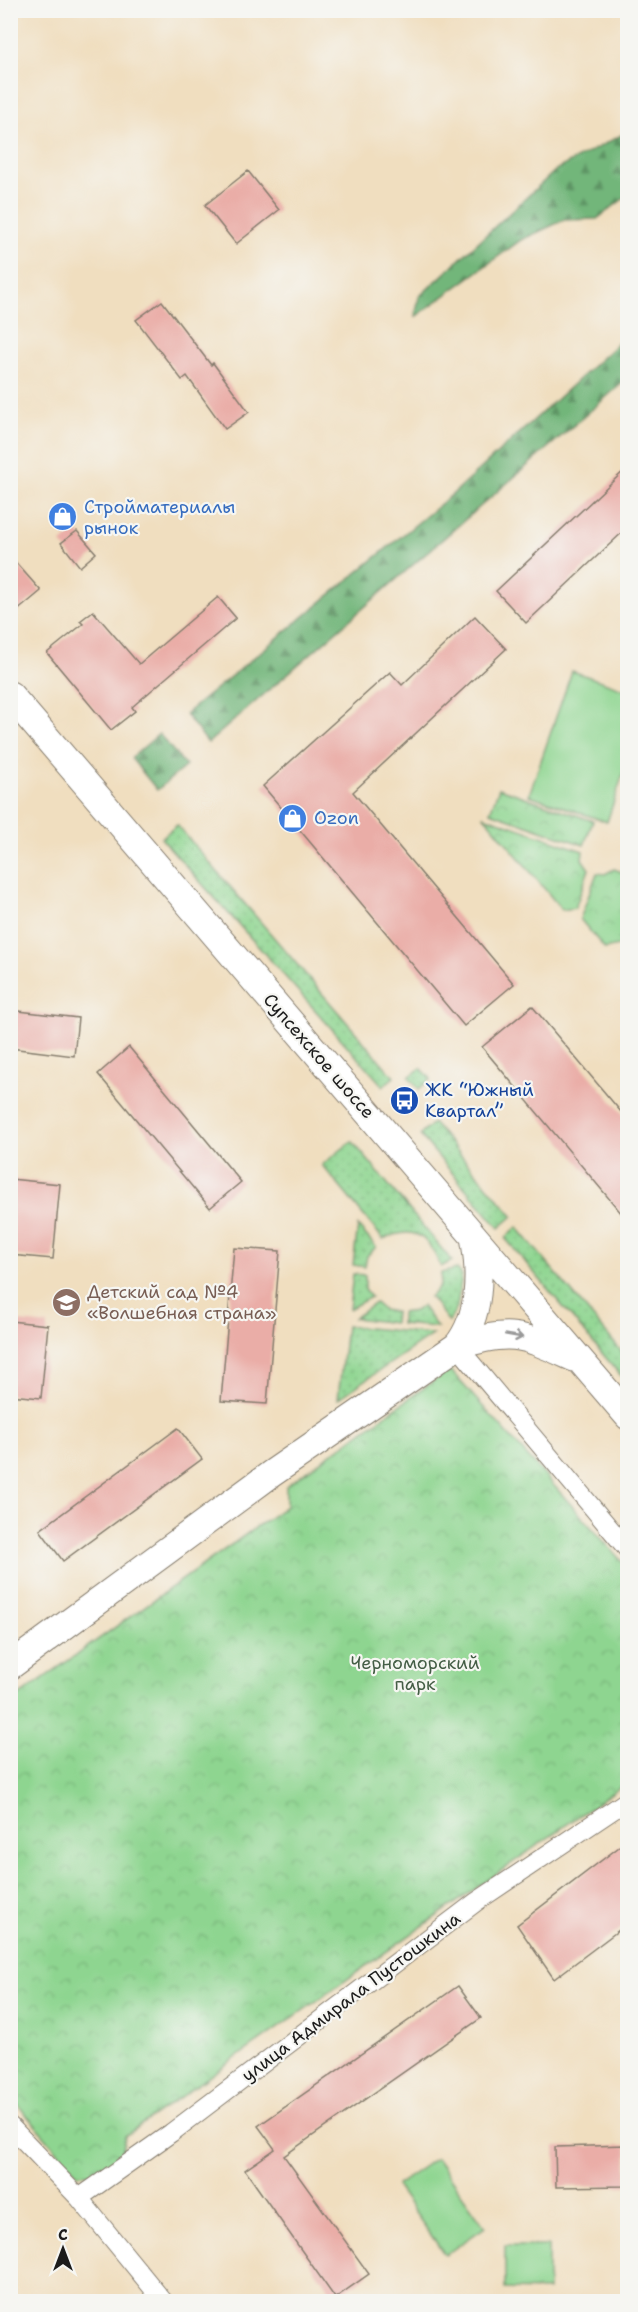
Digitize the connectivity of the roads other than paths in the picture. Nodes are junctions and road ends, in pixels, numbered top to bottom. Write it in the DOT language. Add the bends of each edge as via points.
graph roads {
  1 [pos="10,695"];
  2 [pos="474,1237"];
  3 [pos="458,1346"];
  4 [pos="581,1361"];
  5 [pos="627,1416"];
  6 [pos="627,1550"];
  7 [pos="10,1666"];
  8 [pos="627,1800"];
  9 [pos="10,2126"];
  10 [pos="78,2198"];
  11 [pos="164,2301"];
  1 -- 2 [label="main road, Супсехское шоссе"];
  2 -- 3 [label="main road" via="477,1298 472,1321"];
  2 -- 4 [label="main road, Супсехское шоссе"];
  3 -- 4 [label="main road, one-way" via="515,1335"];
  3 -- 6 [label="street"];
  3 -- 7 [label="main road" via="271,1474"];
  4 -- 5 [label="main road, Супсехское шоссе"];
  8 -- 10 [label="street, улица Адмирала Пустошкина" via="476,1902 171,2133"];
  9 -- 10 [label="street"];
  10 -- 11 [label="street"];
}
